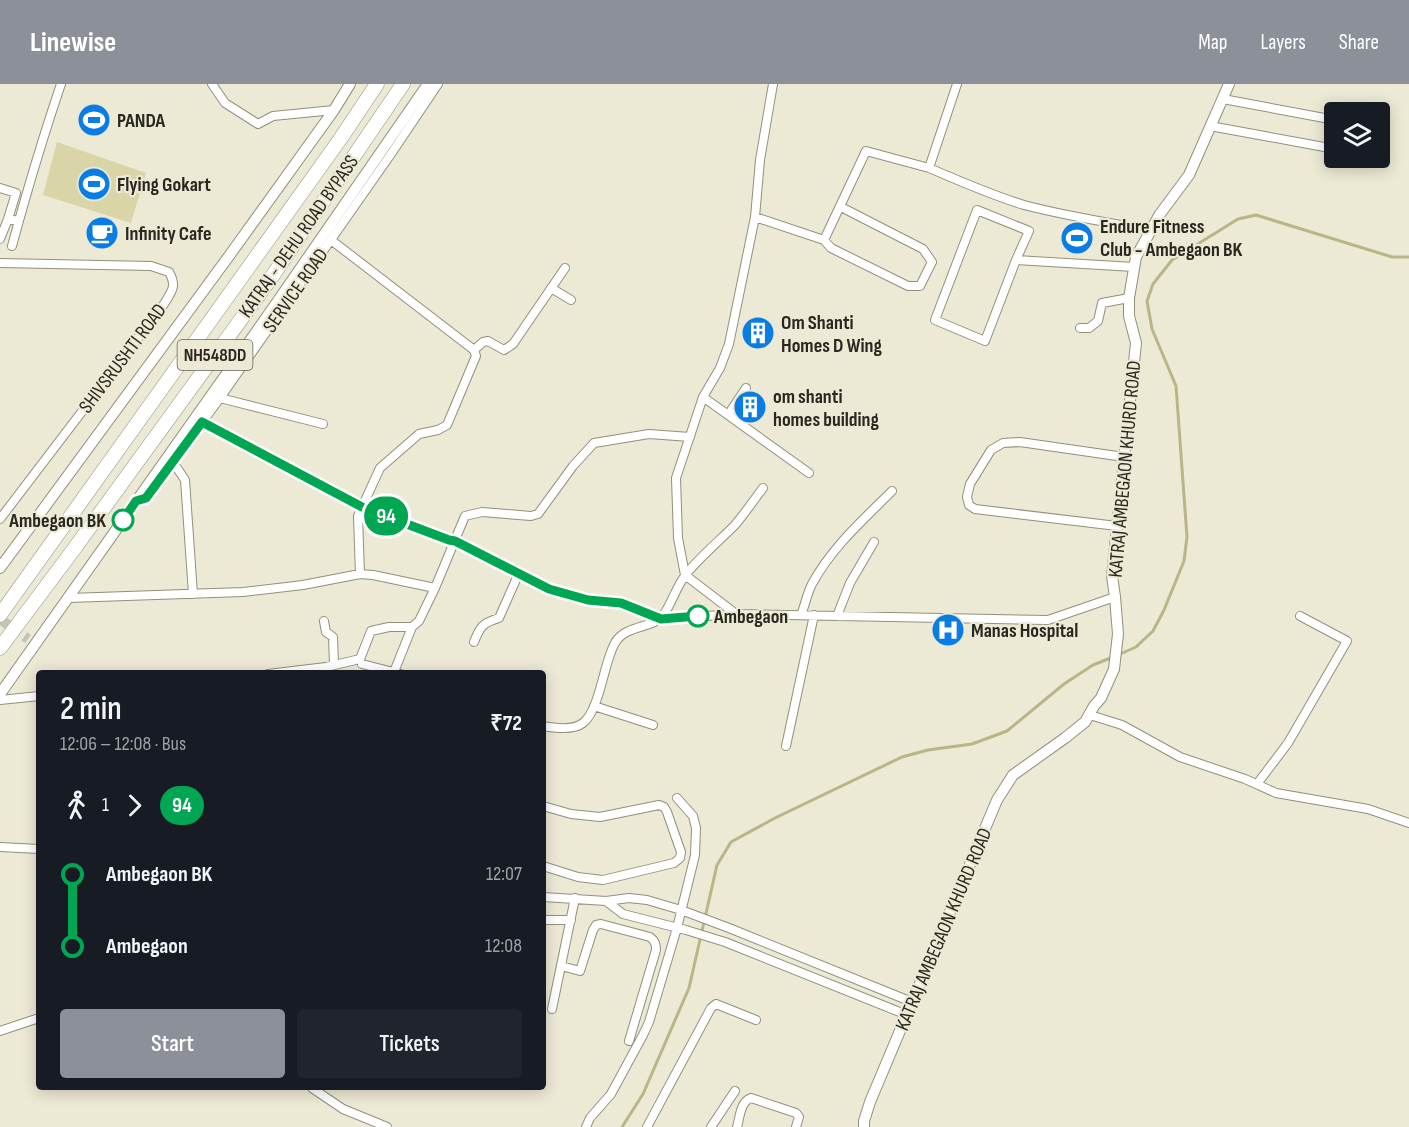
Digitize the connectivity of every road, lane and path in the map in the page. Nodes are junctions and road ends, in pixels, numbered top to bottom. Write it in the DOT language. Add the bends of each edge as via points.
graph roads {
  1 [pos="62,84"];
  2 [pos="212,84"];
  3 [pos="350,84"];
  4 [pos="377,84"];
  5 [pos="403,84"];
  6 [pos="428,84"];
  7 [pos="438,84"];
  8 [pos="773,84"];
  9 [pos="957,84"];
  10 [pos="1229,84"];
  11 [pos="1223,99"];
  12 [pos="334,110"];
  13 [pos="1324,118"];
  14 [pos="352,122"];
  15 [pos="1210,126"];
  16 [pos="1324,146"];
  17 [pos="929,168"];
  18 [pos="0,188"];
  19 [pos="841,207"];
  20 [pos="755,218"];
  21 [pos="8,219"];
  22 [pos="19,221"];
  23 [pos="1151,230"];
  24 [pos="0,239"];
  25 [pos="331,240"];
  26 [pos="824,240"];
  27 [pos="12,246"];
  28 [pos="1016,260"];
  29 [pos="0,262"];
  30 [pos="1134,267"];
  31 [pos="565,268"];
  32 [pos="551,288"];
  33 [pos="1129,298"];
  34 [pos="571,300"];
  35 [pos="1080,328"];
  36 [pos="474,350"];
  37 [pos="746,388"];
  38 [pos="220,398"];
  39 [pos="703,398"];
  40 [pos="728,415"];
  41 [pos="202,422"];
  42 [pos="323,424"];
  43 [pos="690,437"];
  44 [pos="1124,457"];
  45 [pos="173,462"];
  46 [pos="809,473"];
  47 [pos="763,488"];
  48 [pos="892,491"];
  49 [pos="136,501"];
  50 [pos="362,507"];
  51 [pos="0,519"];
  52 [pos="1117,526"];
  53 [pos="455,541"];
  54 [pos="874,542"];
  55 [pos="0,568"];
  56 [pos="519,573"];
  57 [pos="360,574"];
  58 [pos="686,574"];
  59 [pos="435,588"];
  60 [pos="193,594"];
  61 [pos="1115,597"];
  62 [pos="69,598"];
  63 [pos="736,614"];
  64 [pos="0,615"];
  65 [pos="801,615"];
  66 [pos="814,615"];
  67 [pos="837,616"];
  68 [pos="1300,616"];
  69 [pos="661,619"];
  70 [pos="324,621"];
  71 [pos="412,627"];
  72 [pos="474,642"];
  73 [pos="0,648"];
  74 [pos="363,664"];
  75 [pos="334,665"];
  76 [pos="322,670"];
  77 [pos="386,670"];
  78 [pos="399,670"];
  79 [pos="0,694"];
  80 [pos="36,696"];
  81 [pos="0,700"];
  82 [pos="594,706"];
  83 [pos="1090,715"];
  84 [pos="653,725"];
  85 [pos="546,726"];
  86 [pos="786,746"];
  87 [pos="1257,784"];
  88 [pos="677,798"];
  89 [pos="546,807"];
  90 [pos="1409,824"];
  91 [pos="0,847"];
  92 [pos="36,849"];
  93 [pos="546,867"];
  94 [pos="546,897"];
  95 [pos="576,898"];
  96 [pos="606,901"];
  97 [pos="686,912"];
  98 [pos="546,920"];
  99 [pos="571,920"];
  100 [pos="677,928"];
  101 [pos="561,966"];
  102 [pos="912,1002"];
  103 [pos="552,1009"];
  104 [pos="907,1015"];
  105 [pos="36,1019"];
  106 [pos="756,1020"];
  107 [pos="0,1031"];
  108 [pos="629,1041"];
  109 [pos="315,1090"];
  110 [pos="735,1091"];
  111 [pos="387,1127"];
  112 [pos="586,1127"];
  113 [pos="647,1127"];
  114 [pos="711,1127"];
  115 [pos="737,1127"];
  116 [pos="796,1127"];
  117 [pos="864,1127"];
  1 -- 22 [label="street"];
  2 -- 12 [label="street" via="225,103 258,124 273,116"];
  3 -- 12 [label="street"];
  4 -- 14 [label="highway, KATRAJ - DEHU ROAD BYPASS / NH548DD"];
  5 -- 73 [label="highway, KATRAJ - DEHU ROAD BYPASS / NH548DD" via="271,278"];
  6 -- 49 [label="street"];
  7 -- 25 [label="street, SERVICE ROAD"];
  8 -- 20 [label="street"];
  9 -- 17 [label="street"];
  10 -- 11 [label="street, KATRAJ AMBEGAON KHURD ROAD"];
  11 -- 13 [label="street"];
  11 -- 15 [label="street, KATRAJ AMBEGAON KHURD ROAD"];
  12 -- 14 [label="street"];
  12 -- 55 [label="street"];
  14 -- 64 [label="highway, KATRAJ - DEHU ROAD BYPASS / NH548DD"];
  15 -- 16 [label="street"];
  15 -- 23 [label="street, KATRAJ AMBEGAON KHURD ROAD" via="1189,175"];
  17 -- 19 [label="street" via="866,152"];
  17 -- 23 [label="street" via="995,195 1055,213"];
  18 -- 21 [label="street" via="16,193"];
  19 -- 26 [label="street"];
  19 -- 26 [label="street" via="923,249 932,262 920,286 908,286 831,248"];
  20 -- 26 [label="street"];
  20 -- 39 [label="street" via="729,344"];
  21 -- 22 [label="street"];
  21 -- 24 [label="street"];
  22 -- 27 [label="street"];
  23 -- 30 [label="street, KATRAJ AMBEGAON KHURD ROAD"];
  25 -- 36 [label="street"];
  25 -- 38 [label="street, SERVICE ROAD"];
  28 -- 28 [label="street" via="985,340 935,320 977,210 1029,231"];
  28 -- 30 [label="street"];
  29 -- 51 [label="street, SHIVSRUSHTI ROAD" via="151,266 169,272 174,285 164,304"];
  30 -- 33 [label="street, KATRAJ AMBEGAON KHURD ROAD"];
  31 -- 32 [label="street"];
  32 -- 34 [label="street"];
  32 -- 36 [label="street" via="509,348 504,350 488,341"];
  33 -- 35 [label="street" via="1102,303 1098,321 1089,328"];
  33 -- 44 [label="street, KATRAJ AMBEGAON KHURD ROAD" via="1136,343"];
  36 -- 50 [label="street" via="476,357 447,425 419,434 380,468"];
  37 -- 40 [label="street"];
  38 -- 41 [label="street, SERVICE ROAD"];
  38 -- 42 [label="street"];
  39 -- 40 [label="street"];
  39 -- 43 [label="street"];
  40 -- 46 [label="street"];
  41 -- 45 [label="street, SERVICE ROAD"];
  41 -- 50 [label="street"];
  43 -- 53 [label="street" via="649,435 594,443 538,514 482,512 465,516"];
  43 -- 58 [label="street" via="676,478 678,538"];
  44 -- 52 [label="street, KATRAJ AMBEGAON KHURD ROAD"];
  44 -- 52 [label="street" via="1003,443 991,450 970,484 967,497 975,509"];
  45 -- 49 [label="street, SERVICE ROAD" via="146,498"];
  45 -- 60 [label="street" via="185,480"];
  47 -- 58 [label="street" via="738,522"];
  48 -- 65 [label="street" via="823,564"];
  49 -- 62 [label="street, SERVICE ROAD"];
  50 -- 53 [label="street"];
  50 -- 57 [label="street" via="358,516"];
  52 -- 61 [label="street, KATRAJ AMBEGAON KHURD ROAD" via="1112,576"];
  53 -- 56 [label="street"];
  53 -- 59 [label="street"];
  54 -- 67 [label="street" via="850,583"];
  56 -- 69 [label="street" via="549,589 588,600 621,603"];
  56 -- 72 [label="street" via="499,618 481,626"];
  57 -- 59 [label="street"];
  57 -- 60 [label="street" via="303,585"];
  58 -- 63 [label="street"];
  58 -- 69 [label="street"];
  59 -- 71 [label="street"];
  60 -- 62 [label="street"];
  61 -- 67 [label="street" via="1048,620"];
  61 -- 83 [label="street, KATRAJ AMBEGAON KHURD ROAD" via="1118,634 1114,669"];
  62 -- 79 [label="street, SERVICE ROAD" via="31,642"];
  63 -- 65 [label="street"];
  63 -- 69 [label="street"];
  65 -- 66 [label="street"];
  66 -- 67 [label="street"];
  66 -- 86 [label="street"];
  68 -- 87 [label="street" via="1347,641 1288,742"];
  69 -- 82 [label="street" via="618,638"];
  70 -- 75 [label="street" via="326,632 333,637"];
  71 -- 75 [label="street" via="372,631 360,659"];
  71 -- 78 [label="street"];
  74 -- 77 [label="street"];
  75 -- 76 [label="street"];
  80 -- 81 [label="street"];
  82 -- 84 [label="street"];
  82 -- 85 [label="street" via="583,723 574,727"];
  83 -- 87 [label="street" via="1122,725 1180,757"];
  83 -- 102 [label="street, KATRAJ AMBEGAON KHURD ROAD" via="1013,775 997,800"];
  87 -- 90 [label="street" via="1276,793 1368,809"];
  88 -- 97 [label="street" via="693,816 696,828"];
  89 -- 93 [label="street" via="600,817 659,805 667,812 681,852 674,863 603,880"];
  91 -- 92 [label="street"];
  94 -- 95 [label="street"];
  95 -- 96 [label="street"];
  95 -- 99 [label="street"];
  96 -- 97 [label="street" via="647,900"];
  96 -- 100 [label="street" via="623,914"];
  97 -- 100 [label="street"];
  97 -- 102 [label="street"];
  98 -- 99 [label="street"];
  99 -- 101 [label="street"];
  100 -- 104 [label="street" via="724,942"];
  100 -- 112 [label="street" via="649,1022 611,1094"];
  101 -- 103 [label="street"];
  101 -- 108 [label="street" via="580,971 597,925 654,940 656,950"];
  102 -- 104 [label="street, KATRAJ AMBEGAON KHURD ROAD"];
  104 -- 117 [label="street, KATRAJ AMBEGAON KHURD ROAD" via="870,1102"];
  105 -- 107 [label="street"];
  106 -- 113 [label="street" via="716,1004 711,1008"];
  109 -- 111 [label="street" via="343,1109"];
  110 -- 114 [label="street"];
  115 -- 116 [label="street" via="743,1104 751,1098 796,1113"];
}
